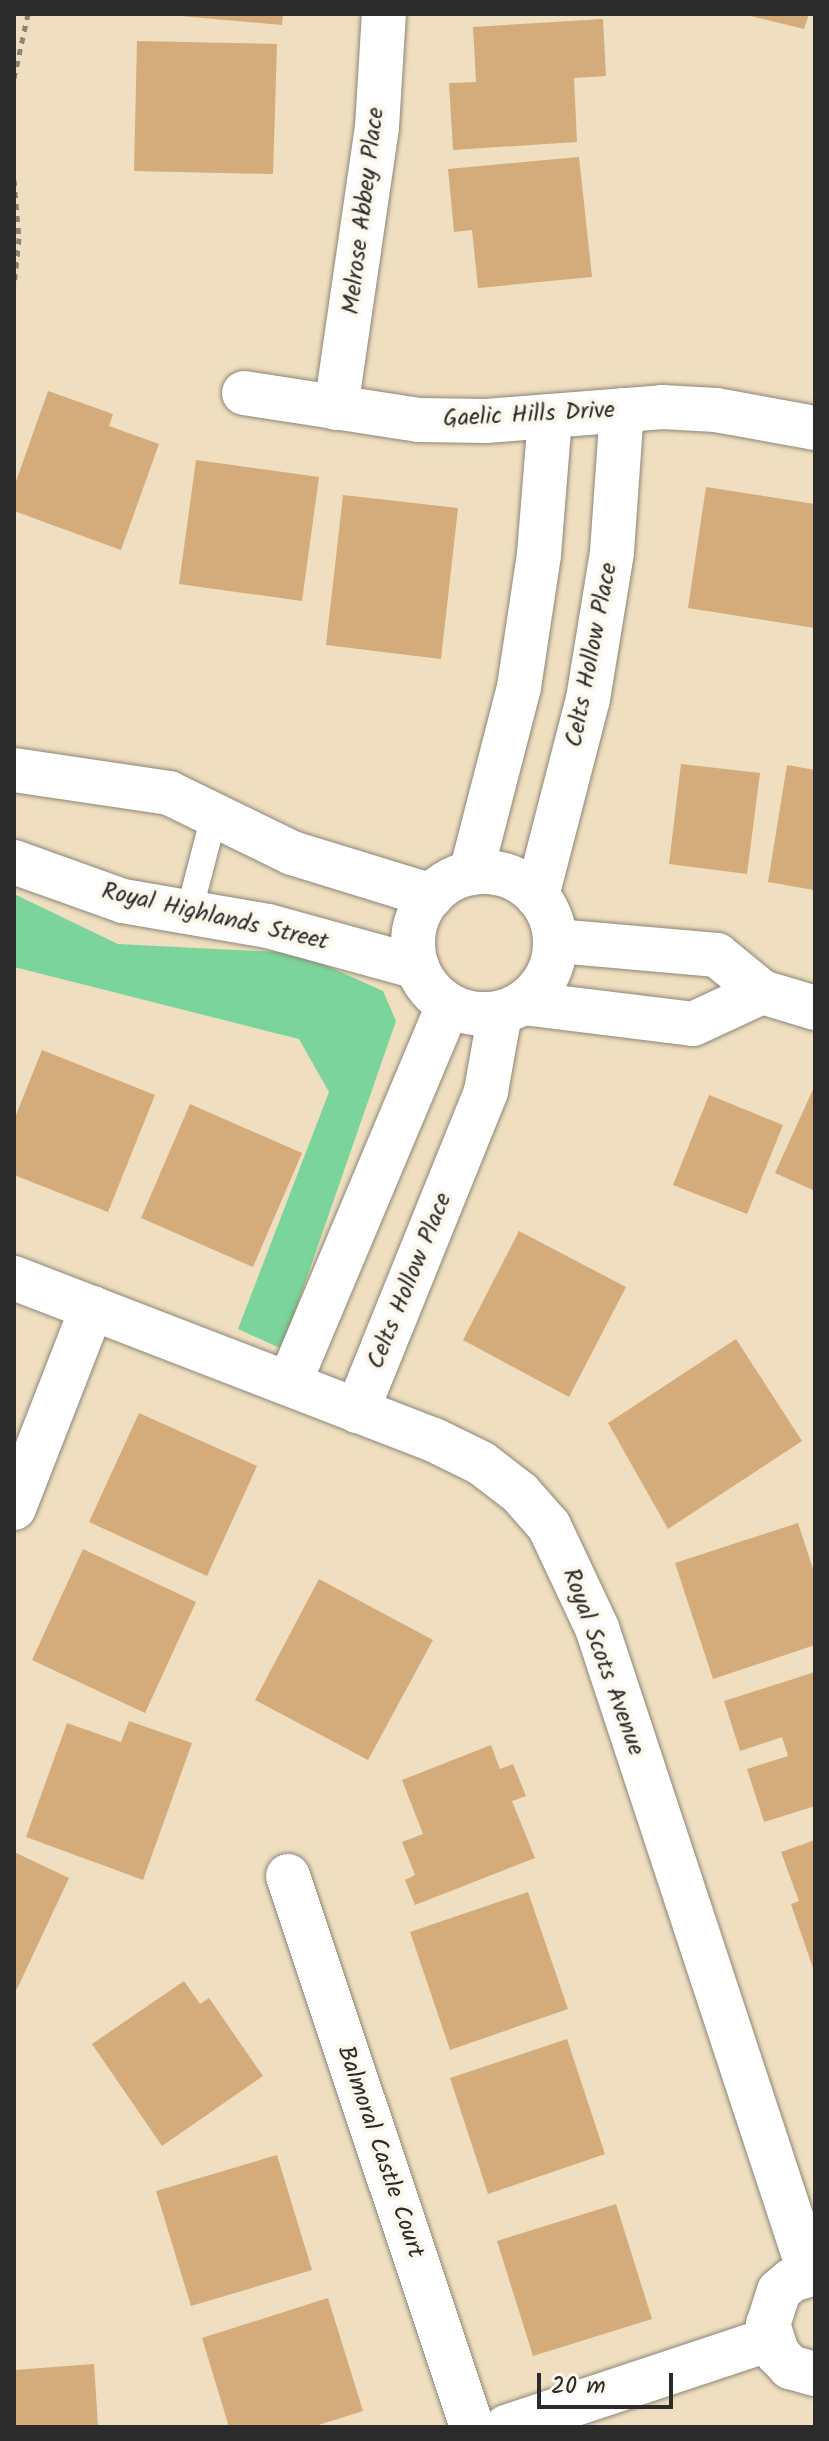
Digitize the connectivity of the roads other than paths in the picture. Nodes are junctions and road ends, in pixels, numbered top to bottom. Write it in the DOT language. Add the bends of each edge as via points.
graph roads {
  1 [pos="384,14"];
  2 [pos="244,393"];
  3 [pos="336,408"];
  4 [pos="622,410"];
  5 [pos="550,416"];
  6 [pos="815,428"];
  7 [pos="14,770"];
  8 [pos="215,812"];
  9 [pos="14,862"];
  10 [pos="471,873"];
  11 [pos="432,896"];
  12 [pos="537,896"];
  13 [pos="189,912"];
  14 [pos="556,941"];
  15 [pos="417,967"];
  16 [pos="762,992"];
  17 [pos="448,1005"];
  18 [pos="512,1008"];
  19 [pos="815,1008"];
  20 [pos="14,1278"];
  21 [pos="92,1308"];
  22 [pos="289,1384"];
  23 [pos="357,1411"];
  24 [pos="14,1508"];
  25 [pos="288,1876"];
  26 [pos="812,2274"];
  27 [pos="770,2339"];
  28 [pos="815,2374"];
  29 [pos="472,2427"];
  30 [pos="506,2427"];
  1 -- 3 [label="street, Melrose Abbey Place" via="373,156"];
  2 -- 3 [label="street, Gaelic Hills Drive"];
  3 -- 5 [label="street, Gaelic Hills Drive" via="419,420"];
  4 -- 5 [label="street, Gaelic Hills Drive"];
  4 -- 6 [label="street, Gaelic Hills Drive" via="716,410"];
  4 -- 12 [label="street, Celts Hollow Place" via="612,552 588,699"];
  5 -- 10 [label="street" via="539,554 519,687"];
  7 -- 8 [label="street" via="169,793"];
  8 -- 11 [label="street" via="292,853"];
  8 -- 13 [label="lane"];
  9 -- 13 [label="street, Royal Highlands Street" via="123,901"];
  10 -- 11 [label="street"];
  10 -- 12 [label="street" via="507,876"];
  11 -- 15 [label="street" via="415,929"];
  12 -- 14 [label="street" via="550,916"];
  13 -- 15 [label="street, Royal Highlands Street" via="282,930"];
  14 -- 16 [label="street" via="717,955"];
  14 -- 18 [label="street" via="541,987"];
  15 -- 17 [label="street"];
  16 -- 18 [label="street" via="693,1024"];
  16 -- 19 [label="street"];
  17 -- 18 [label="street" via="482,1015"];
  17 -- 22 [label="street"];
  18 -- 23 [label="street, Celts Hollow Place" via="486,1091"];
  20 -- 21 [label="street, Royal Scots Avenue"];
  21 -- 22 [label="street, Royal Scots Avenue"];
  21 -- 24 [label="street"];
  22 -- 23 [label="street, Royal Scots Avenue"];
  23 -- 26 [label="street, Royal Scots Avenue" via="481,1463 520,1493 555,1538 597,1628"];
  25 -- 29 [label="street, Balmoral Castle Court"];
  26 -- 27 [label="street" via="779,2291 770,2307"];
  27 -- 28 [label="street" via="790,2367"];
  27 -- 30 [label="street"];
}
